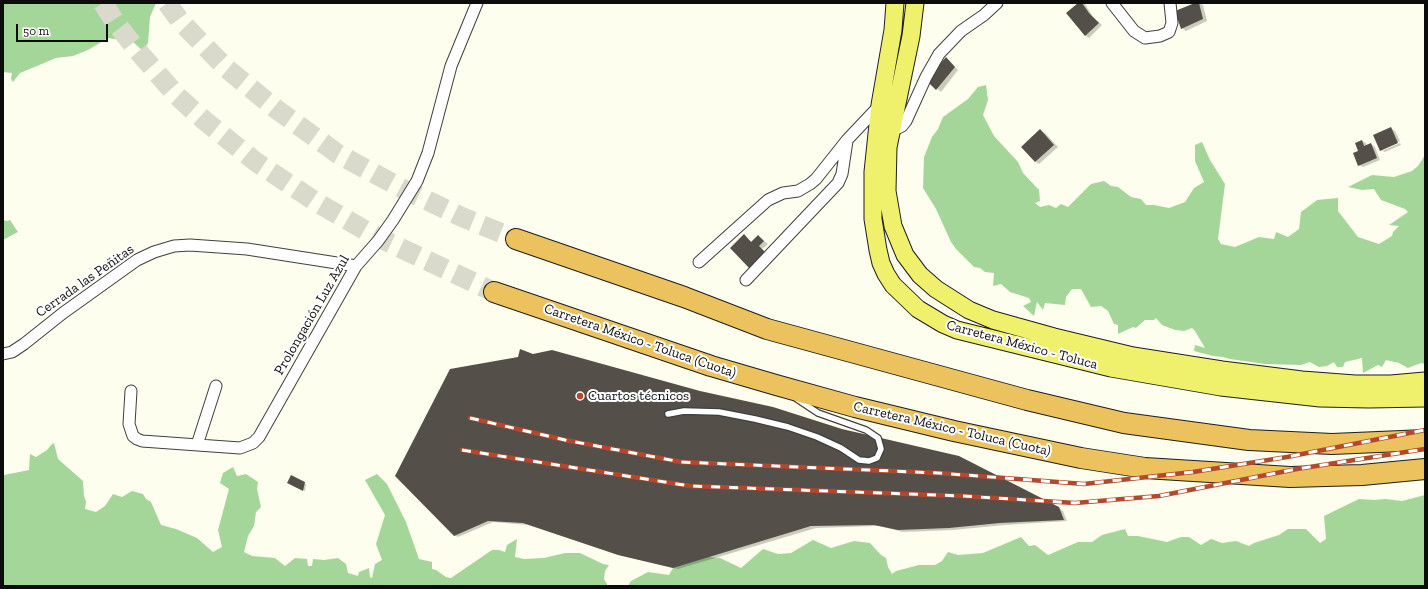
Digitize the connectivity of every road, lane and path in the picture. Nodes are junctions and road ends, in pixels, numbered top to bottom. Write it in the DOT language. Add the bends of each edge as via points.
graph roads {
  1 [pos="477,3"];
  2 [pos="895,3"];
  3 [pos="915,3"];
  4 [pos="997,3"];
  5 [pos="1112,3"];
  6 [pos="1170,3"];
  7 [pos="880,105"];
  8 [pos="890,132"];
  9 [pos="847,140"];
  10 [pos="516,239"];
  11 [pos="699,262"];
  12 [pos="356,266"];
  13 [pos="746,280"];
  14 [pos="494,292"];
  15 [pos="3,354"];
  16 [pos="1425,381"];
  17 [pos="776,385"];
  18 [pos="216,386"];
  19 [pos="131,391"];
  20 [pos="1425,398"];
  21 [pos="668,414"];
  22 [pos="1425,440"];
  23 [pos="196,445"];
  24 [pos="1425,469"];
  1 -- 12 [label="street, Prolongación Luz Azul" via="451,66 428,153 417,181 378,241"];
  2 -- 7 [label="main road, Carretera México - Toluca"];
  3 -- 8 [label="main road, Carretera México - Toluca"];
  4 -- 8 [label="street" via="961,31 939,54 906,121"];
  5 -- 6 [label="street" via="1134,31 1145,38 1169,32 1172,23"];
  7 -- 9 [label="street"];
  7 -- 20 [label="main road, Carretera México - Toluca" via="872,172 875,234 881,263 893,285 907,300 943,324 957,330 1110,368 1222,387 1320,398"];
  8 -- 16 [label="main road, Carretera México - Toluca" via="888,191 893,226 905,255 920,275 936,289 969,310 993,320 1133,356 1222,370 1355,384"];
  9 -- 11 [label="street" via="810,184 768,200"];
  9 -- 13 [label="street" via="842,174 838,182"];
  10 -- 22 [label="highway" via="684,297 767,329 1027,400 1124,423 1249,440 1332,444"];
  12 -- 15 [label="street, Cerrada las Peñitas" via="247,249 174,246 137,260 24,344 12,352"];
  12 -- 23 [label="street, Prolongación Luz Azul" via="259,437 240,448"];
  14 -- 17 [label="highway, Carretera México - Toluca (Cuota)" via="711,366"];
  17 -- 21 [label="lane" via="818,413 866,430 878,438 881,449 877,458 860,460 817,437 755,419 719,412 684,411"];
  17 -- 24 [label="highway, Carretera México - Toluca (Cuota)" via="954,431 1081,458 1145,468 1290,477 1362,475"];
  18 -- 23 [label="street"];
  19 -- 23 [label="street, Prolongación Luz Azul" via="129,424 137,440"];
}
